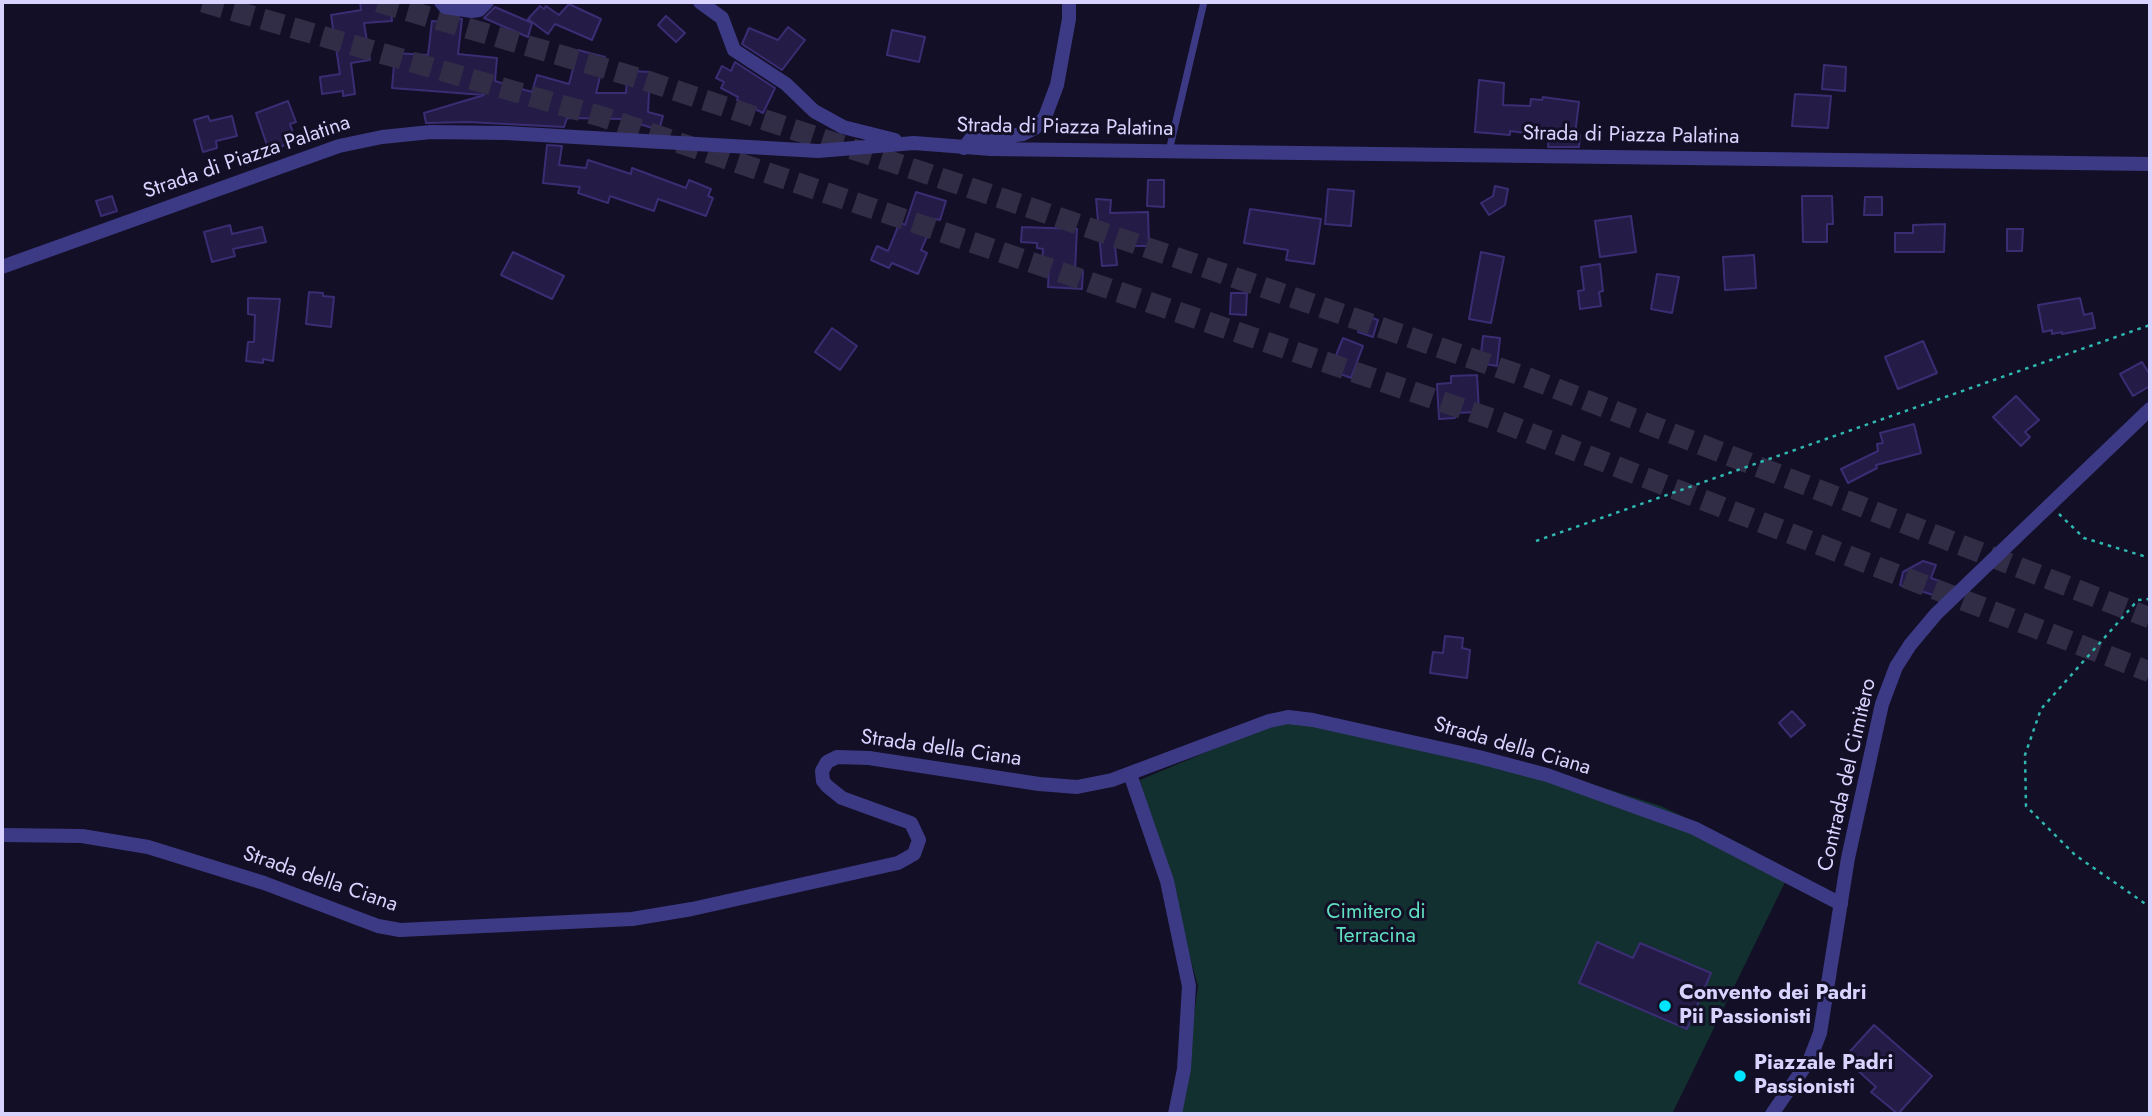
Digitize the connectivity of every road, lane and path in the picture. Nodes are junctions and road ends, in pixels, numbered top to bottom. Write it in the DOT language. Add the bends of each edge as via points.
graph roads {
  1 [pos="441,2"];
  2 [pos="487,2"];
  3 [pos="701,2"];
  4 [pos="1069,2"];
  5 [pos="1204,2"];
  6 [pos="906,143"];
  7 [pos="964,148"];
  8 [pos="1168,152"];
  9 [pos="2150,164"];
  10 [pos="2,267"];
  11 [pos="2150,325"];
  12 [pos="2150,409"];
  13 [pos="2050,505"];
  14 [pos="1535,541"];
  15 [pos="2150,558"];
  16 [pos="2150,599"];
  17 [pos="1130,774"];
  18 [pos="2,835"];
  19 [pos="1841,904"];
  20 [pos="2150,907"];
  21 [pos="1175,1114"];
  22 [pos="1772,1114"];
  1 -- 2 [label="street" via="449,8 472,10 480,10"];
  3 -- 6 [label="street" via="722,18 734,50 786,84 814,111 843,127"];
  4 -- 7 [label="street" via="1057,85 1045,117 1023,134 977,135"];
  5 -- 8 [label="lane"];
  6 -- 7 [label="street, Strada di Piazza Palatina"];
  6 -- 10 [label="street, Strada di Piazza Palatina" via="818,151 506,133 382,137 350,142"];
  7 -- 8 [label="street, Strada di Piazza Palatina"];
  8 -- 9 [label="street, Strada di Piazza Palatina"];
  11 -- 14 [label="path"];
  12 -- 13 [label="street, Contrada del Cimitero"];
  13 -- 15 [label="path" via="2084,538"];
  13 -- 19 [label="street, Contrada del Cimitero" via="1936,614 1896,667 1882,704"];
  16 -- 20 [label="path" via="2138,600 2041,709 2025,755 2025,806 2075,855"];
  17 -- 18 [label="street, Strada della Ciana" via="1100,784 1065,787 837,757 827,762 823,781 842,797 911,823 919,845 909,858 668,914 607,921 385,928 226,870 124,842 82,836"];
  17 -- 19 [label="street, Strada della Ciana" via="1269,721 1306,718 1494,760 1559,780 1694,828"];
  17 -- 21 [label="street" via="1167,881 1189,986 1184,1069"];
  19 -- 22 [label="street, Contrada del Cimitero" via="1817,1042"];
}
